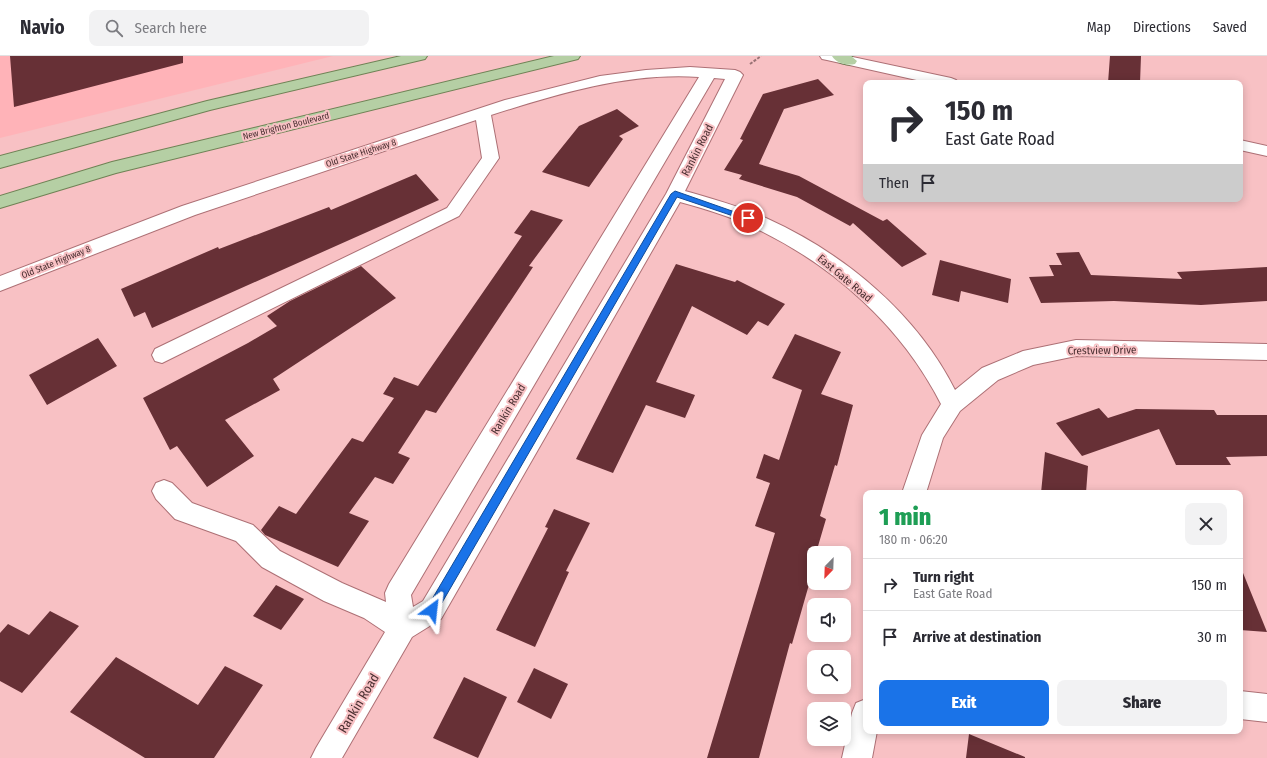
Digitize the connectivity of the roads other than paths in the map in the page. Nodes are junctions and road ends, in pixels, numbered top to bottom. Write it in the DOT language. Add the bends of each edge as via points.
graph roads {
  1 [pos="420,56"];
  2 [pos="573,56"];
  3 [pos="827,56"];
  4 [pos="845,59"];
  5 [pos="710,72"];
  6 [pos="735,75"];
  7 [pos="938,80"];
  8 [pos="483,113"];
  9 [pos="1243,146"];
  10 [pos="1267,151"];
  11 [pos="0,162"];
  12 [pos="675,194"];
  13 [pos="0,202"];
  14 [pos="0,284"];
  15 [pos="1267,352"];
  16 [pos="162,355"];
  17 [pos="952,405"];
  18 [pos="915,490"];
  19 [pos="164,491"];
  20 [pos="403,628"];
  21 [pos="1243,704"];
  22 [pos="1267,708"];
  23 [pos="863,727"];
  24 [pos="326,758"];
  25 [pos="857,758"];
  1 -- 11 [label="main road" via="207,106"];
  2 -- 13 [label="main road, New Brighton Boulevard" via="112,168"];
  3 -- 4 [label="street"];
  4 -- 7 [label="street"];
  5 -- 6 [label="street, Old State Highway 8"];
  5 -- 8 [label="street, Old State Highway 8" via="663,73 624,78 540,94"];
  5 -- 20 [label="street, Rankin Road" via="398,593"];
  6 -- 12 [label="street, Rankin Road"];
  8 -- 14 [label="street, Old State Highway 8" via="216,201"];
  8 -- 16 [label="street" via="491,158 453,212"];
  9 -- 10 [label="street"];
  12 -- 17 [label="street, East Gate Road" via="762,223 802,244 840,270 904,331 931,366"];
  12 -- 20 [label="street, Rankin Road" via="432,610"];
  15 -- 17 [label="street, Crestview Drive" via="1076,348 1030,357 990,374"];
  17 -- 18 [label="street, Crestview Drive" via="933,435"];
  19 -- 20 [label="street" via="184,511 244,533 271,559 333,592 373,609"];
  20 -- 24 [label="street, Rankin Road"];
  21 -- 22 [label="street"];
  23 -- 25 [label="street"];
}
